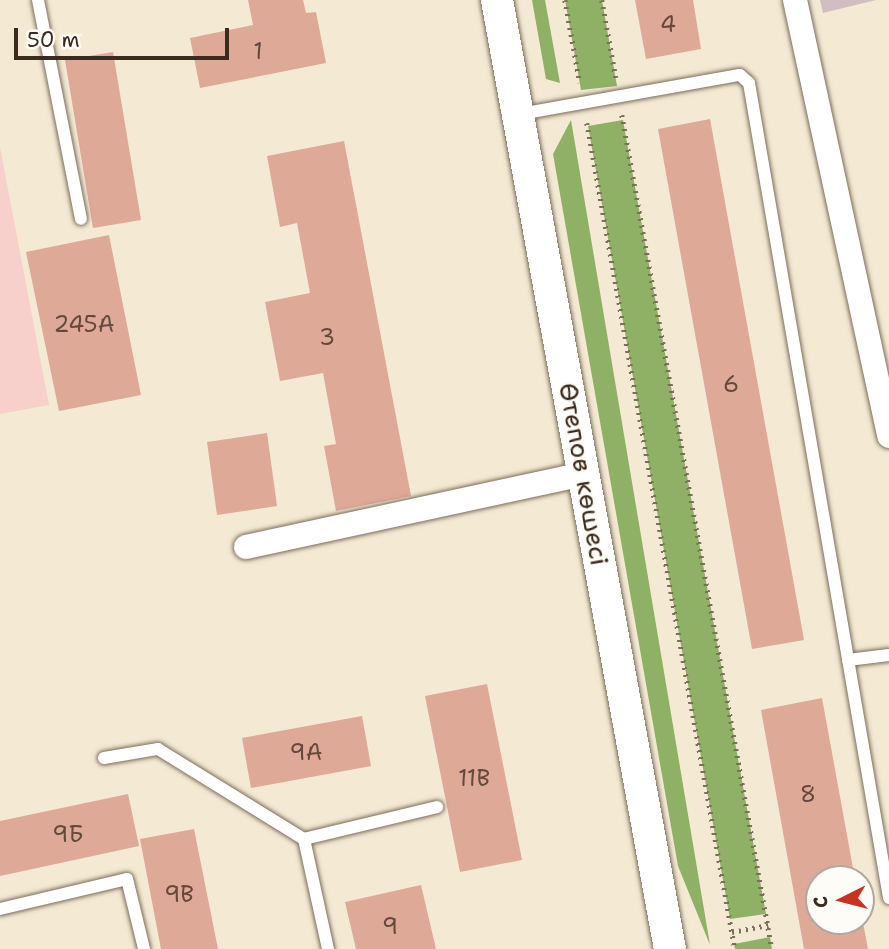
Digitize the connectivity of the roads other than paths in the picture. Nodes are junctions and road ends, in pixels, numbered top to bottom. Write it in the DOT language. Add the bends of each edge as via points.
graph roads {
  1 [pos="38,0"];
  2 [pos="497,0"];
  3 [pos="796,0"];
  4 [pos="520,114"];
  5 [pos="81,219"];
  6 [pos="886,401"];
  7 [pos="889,436"];
  8 [pos="583,474"];
  9 [pos="246,547"];
  10 [pos="889,655"];
  11 [pos="848,660"];
  12 [pos="104,758"];
  13 [pos="437,807"];
  14 [pos="304,839"];
  15 [pos="889,898"];
  16 [pos="0,909"];
  17 [pos="144,949"];
  18 [pos="328,949"];
  19 [pos="670,949"];
  1 -- 5 [label="lane"];
  2 -- 4 [label="street, Өтепов көшесі"];
  3 -- 6 [label="street"];
  4 -- 8 [label="street, Өтепов көшесі"];
  4 -- 11 [label="lane" via="740,75 749,83"];
  6 -- 7 [label="street"];
  8 -- 9 [label="street"];
  8 -- 19 [label="street, Өтепов көшесі"];
  10 -- 11 [label="lane"];
  11 -- 15 [label="lane"];
  12 -- 14 [label="lane" via="158,748"];
  13 -- 14 [label="lane"];
  14 -- 18 [label="lane"];
  16 -- 17 [label="lane" via="127,879"];
}
